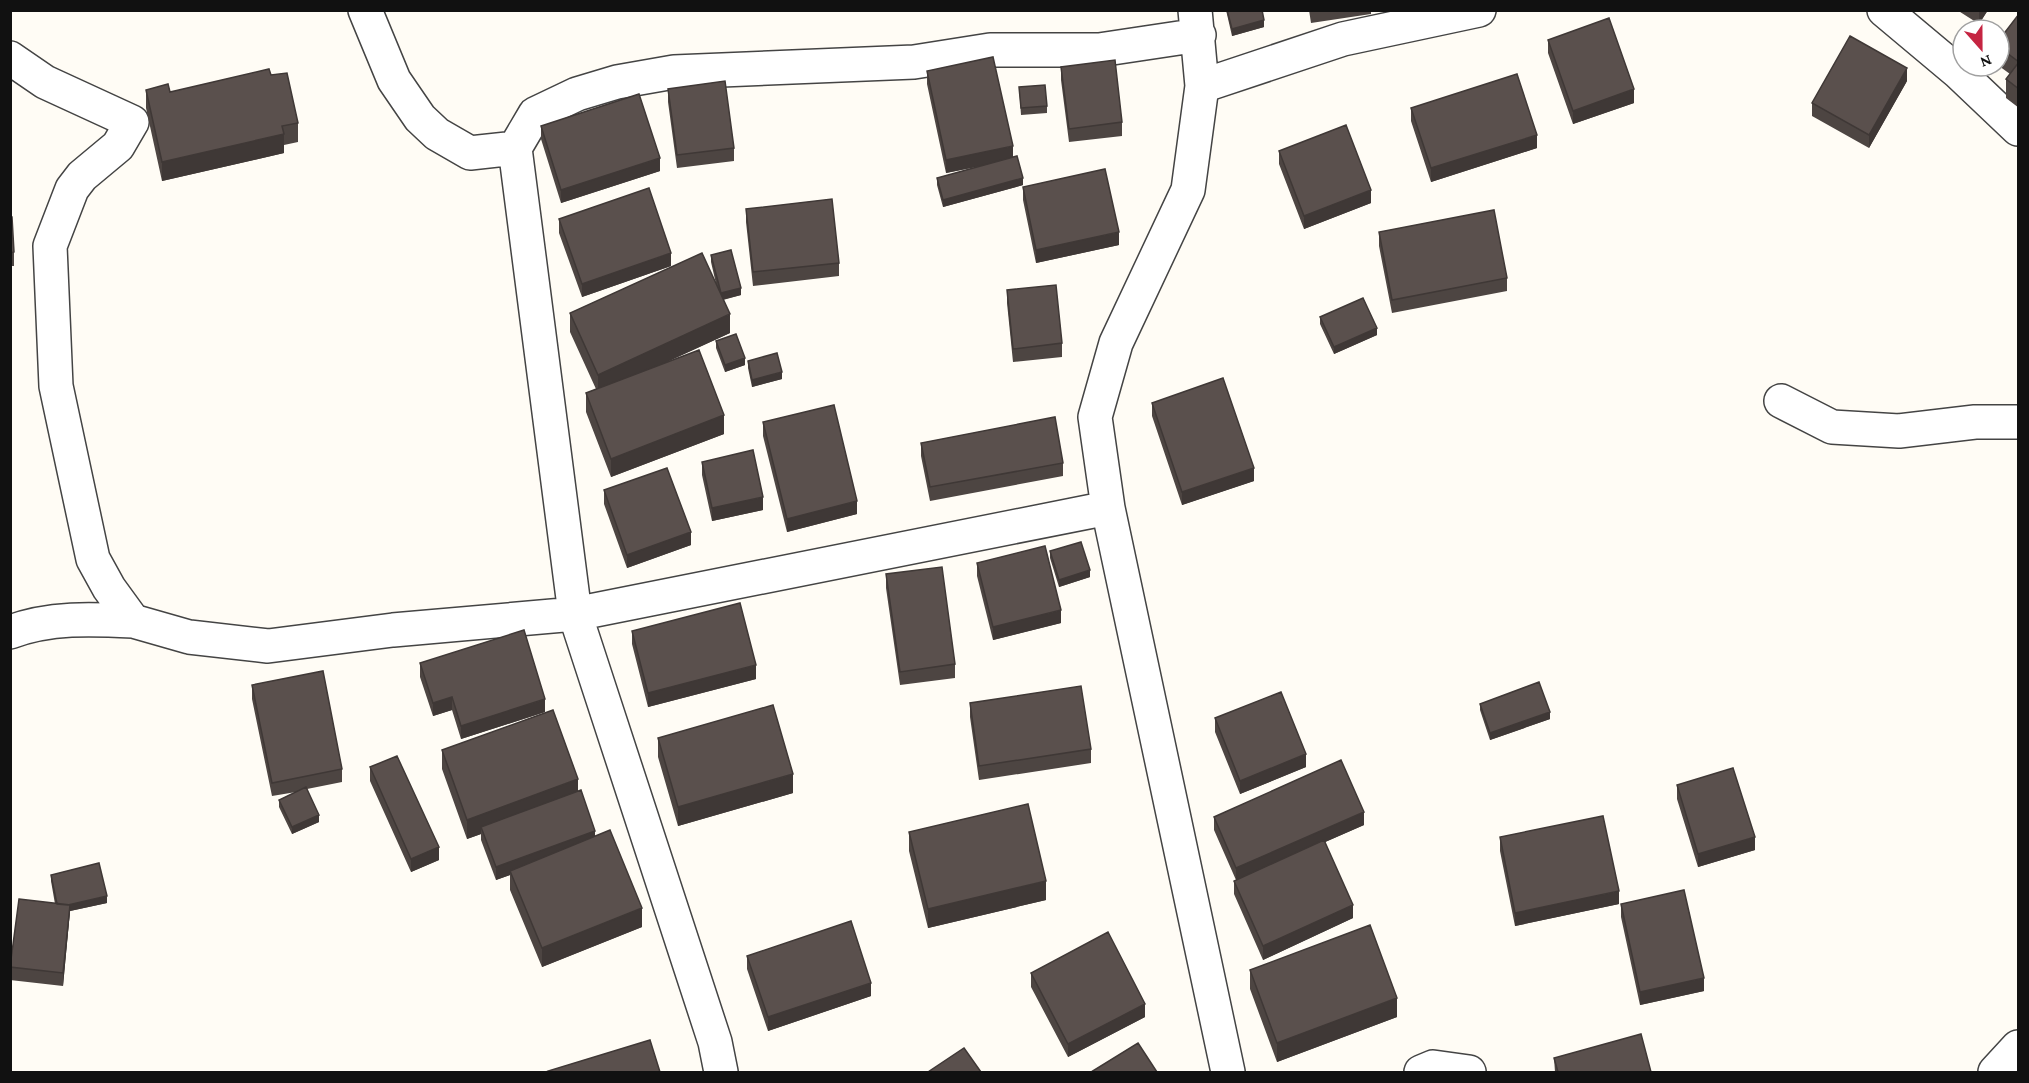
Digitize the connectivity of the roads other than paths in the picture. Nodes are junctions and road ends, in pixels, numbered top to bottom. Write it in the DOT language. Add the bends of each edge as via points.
graph roads {
  1 [pos="365,10"];
  2 [pos="1479,10"];
  3 [pos="1884,10"];
  4 [pos="1197,23"];
  5 [pos="10,58"];
  6 [pos="1202,86"];
  7 [pos="2019,129"];
  8 [pos="514,148"];
  9 [pos="1781,401"];
  10 [pos="2019,422"];
  11 [pos="1108,508"];
  12 [pos="574,614"];
  13 [pos="133,621"];
  14 [pos="10,632"];
  15 [pos="2019,1047"];
  16 [pos="721,1072"];
  17 [pos="1228,1072"];
  18 [pos="1421,1072"];
  19 [pos="1469,1072"];
  20 [pos="1995,1072"];
  1 -- 8 [label="street" via="394,80 420,118 437,134 470,153"];
  2 -- 6 [label="street" via="1343,39"];
  3 -- 7 [label="street"];
  4 -- 6 [label="street"];
  4 -- 8 [label="street" via="1099,50 990,50 903,63 674,72 617,82 577,94 535,114"];
  5 -- 13 [label="street" via="45,82 132,122 118,146 72,189 50,246 56,386 93,559"];
  6 -- 11 [label="street" via="1188,190 1116,343 1095,417"];
  8 -- 12 [label="street"];
  9 -- 10 [label="street" via="1832,427 1899,431 1975,422"];
  11 -- 12 [label="street"];
  11 -- 17 [label="street"];
  12 -- 13 [label="street" via="268,646 189,637"];
  12 -- 16 [label="street" via="715,1042"];
  13 -- 14 [label="street" via="78,619"];
  15 -- 20 [label="street"];
  18 -- 19 [label="street" via="1433,1067"];
}
